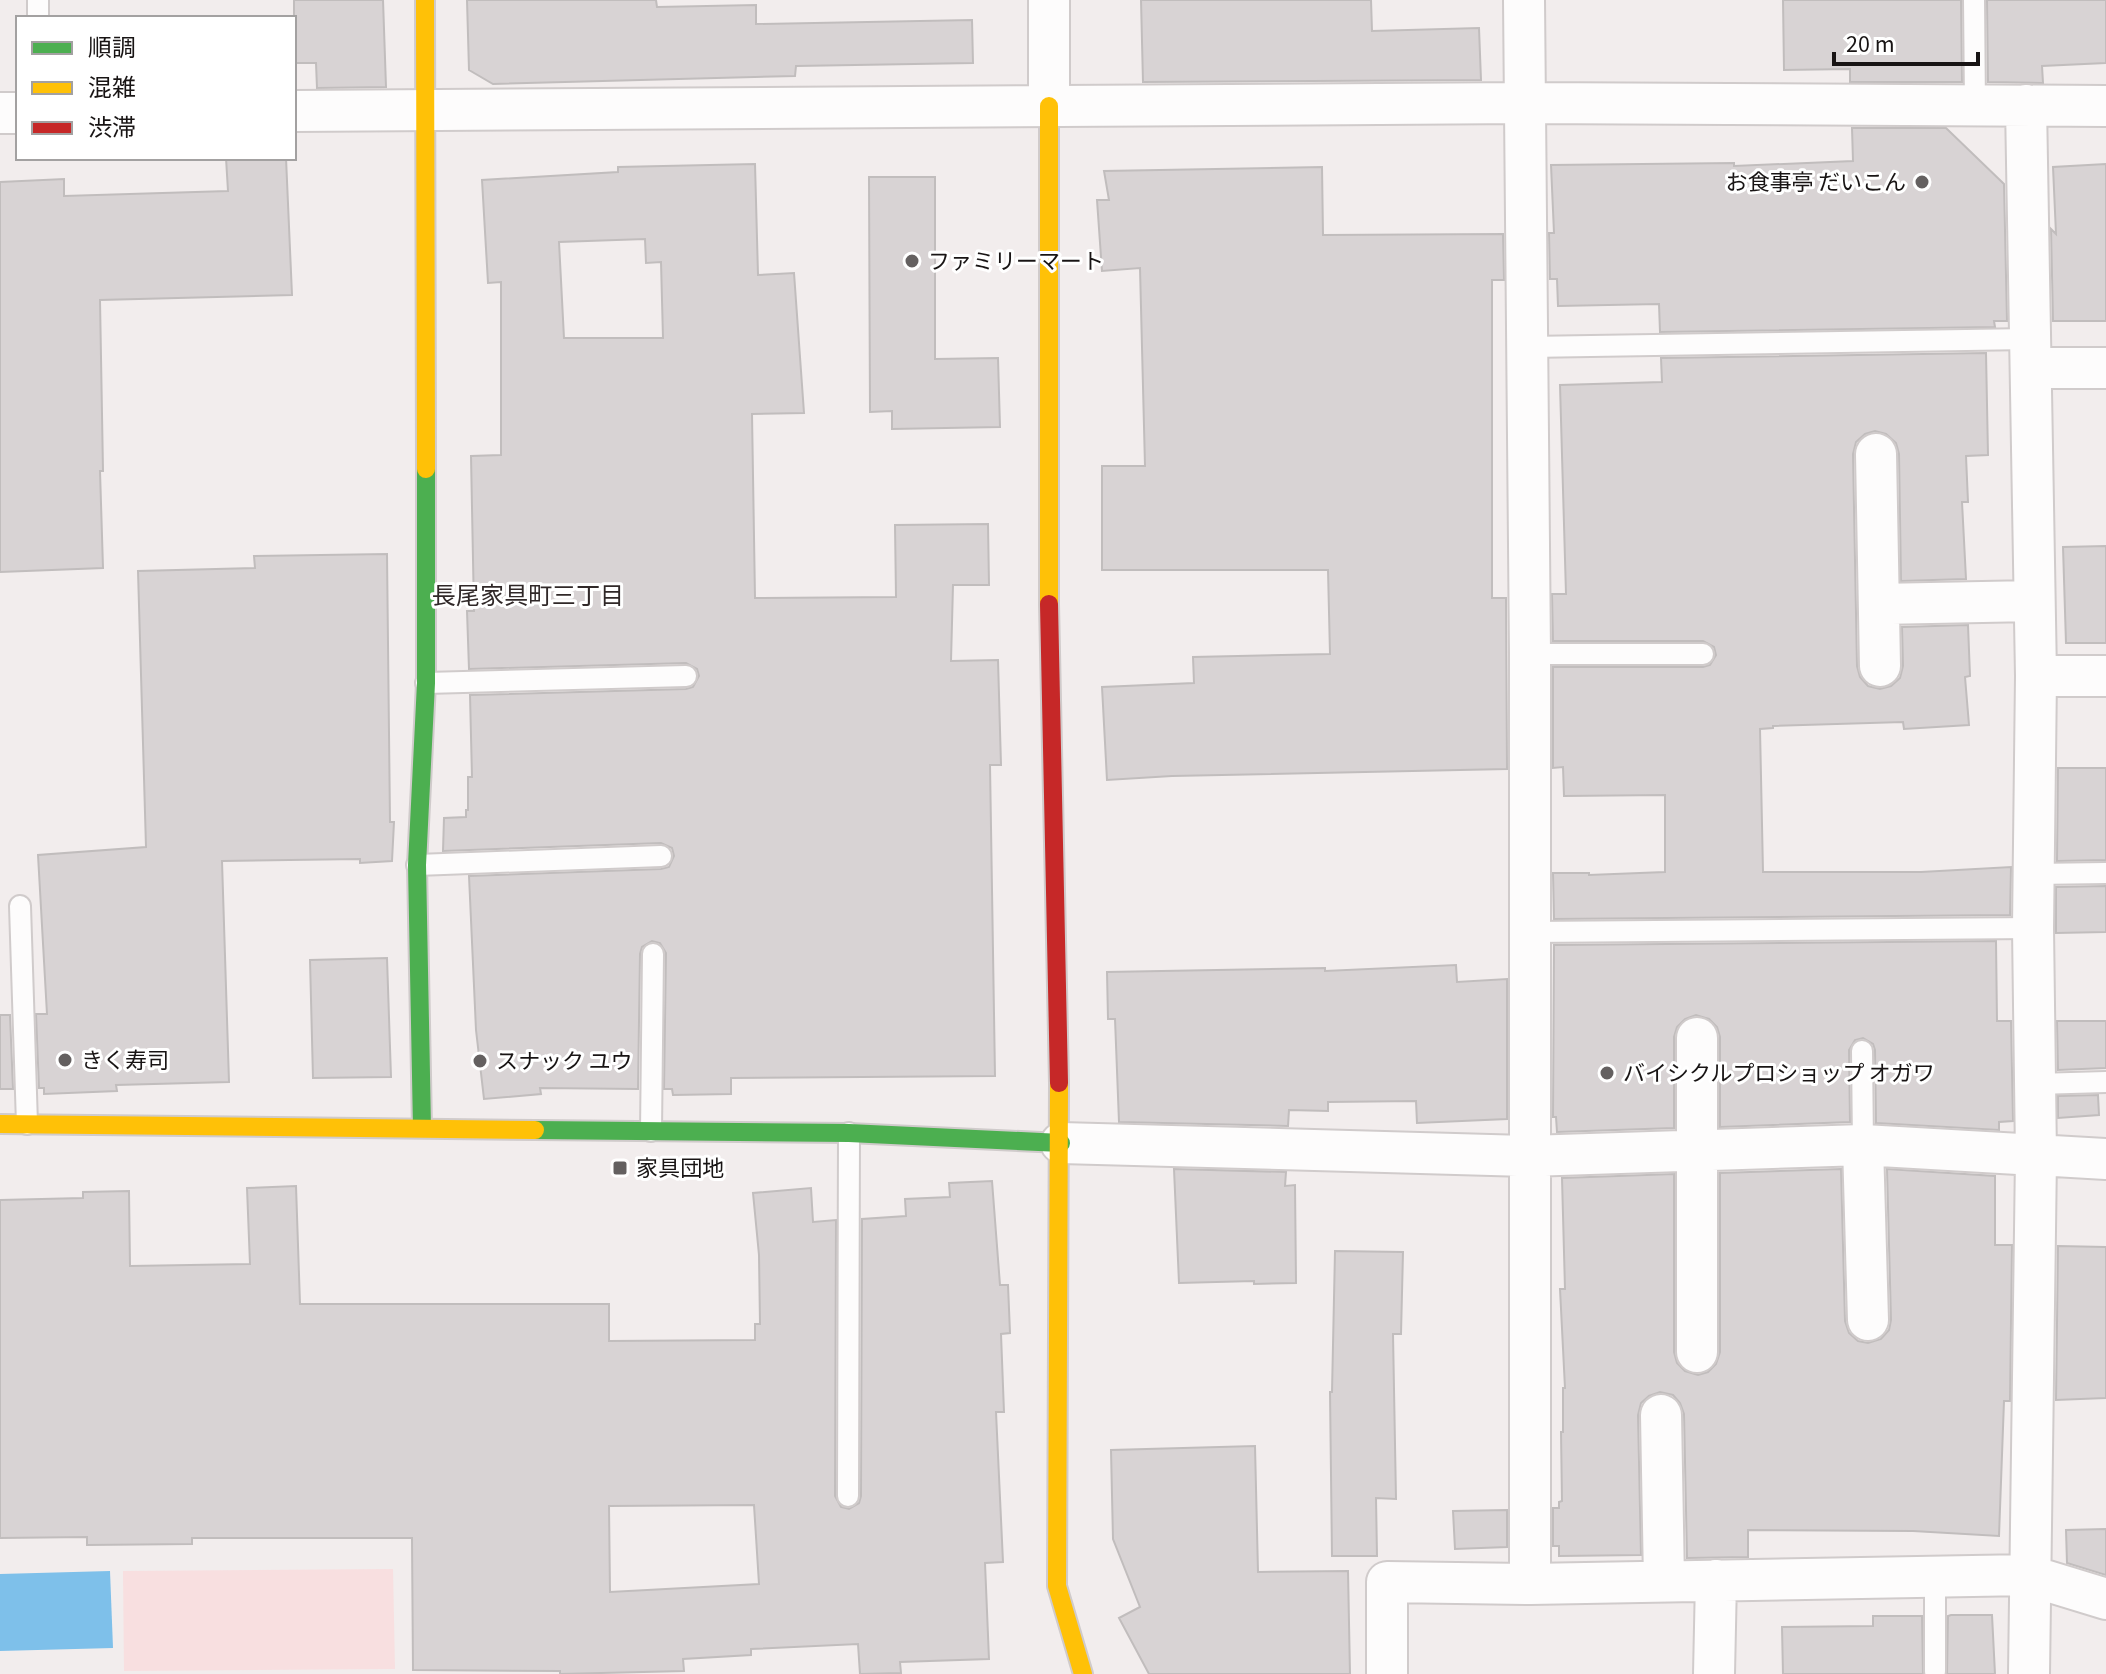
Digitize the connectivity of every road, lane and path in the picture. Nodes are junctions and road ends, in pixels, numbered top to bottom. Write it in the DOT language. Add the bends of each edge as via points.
graph roads {
  1 [pos="425,0"];
  2 [pos="1049,0"];
  3 [pos="1524,0"];
  4 [pos="1974,0"];
  5 [pos="1525,103"];
  6 [pos="1975,105"];
  7 [pos="2026,105"];
  8 [pos="1049,106"];
  9 [pos="2106,106"];
  10 [pos="425,110"];
  11 [pos="296,111"];
  12 [pos="1528,347"];
  13 [pos="2030,354"];
  14 [pos="2106,368"];
  15 [pos="1876,454"];
  16 [pos="2034,601"];
  17 [pos="1879,604"];
  18 [pos="1530,654"];
  19 [pos="1703,654"];
  20 [pos="1880,666"];
  21 [pos="686,676"];
  22 [pos="2036,676"];
  23 [pos="2106,676"];
  24 [pos="426,683"];
  25 [pos="661,856"];
  26 [pos="417,865"];
  27 [pos="2106,873"];
  28 [pos="2034,874"];
  29 [pos="20,906"];
  30 [pos="2033,928"];
  31 [pos="1531,932"];
  32 [pos="653,954"];
  33 [pos="1697,1038"];
  34 [pos="1862,1051"];
  35 [pos="2106,1082"];
  36 [pos="2036,1084"];
  37 [pos="0,1124"];
  38 [pos="27,1124"];
  39 [pos="422,1128"];
  40 [pos="651,1131"];
  41 [pos="849,1133"];
  42 [pos="1061,1143"];
  43 [pos="1863,1145"];
  44 [pos="1698,1152"];
  45 [pos="1529,1156"];
  46 [pos="2036,1156"];
  47 [pos="2106,1159"];
  48 [pos="1868,1320"];
  49 [pos="1697,1352"];
  50 [pos="1661,1415"];
  51 [pos="848,1496"];
  52 [pos="2028,1575"];
  53 [pos="1935,1576"];
  54 [pos="1716,1580"];
  55 [pos="1664,1581"];
  56 [pos="1530,1584"];
  57 [pos="2106,1599"];
  58 [pos="1935,1671"];
  59 [pos="1083,1674"];
  60 [pos="1387,1674"];
  61 [pos="1714,1674"];
  62 [pos="2029,1674"];
  1 -- 10 [label="street"];
  2 -- 8 [label="street"];
  3 -- 5 [label="street"];
  4 -- 6 [label="lane"];
  5 -- 6 [label="street"];
  5 -- 8 [label="street"];
  5 -- 12 [label="street"];
  6 -- 7 [label="street"];
  7 -- 9 [label="street"];
  7 -- 13 [label="street"];
  8 -- 10 [label="street"];
  8 -- 42 [label="street" via="1049,649"];
  10 -- 11 [label="street"];
  10 -- 24 [label="street"];
  12 -- 13 [label="lane"];
  12 -- 18 [label="street"];
  13 -- 14 [label="street"];
  13 -- 16 [label="street"];
  15 -- 17 [label="street"];
  16 -- 17 [label="street"];
  16 -- 22 [label="street"];
  17 -- 20 [label="street"];
  18 -- 19 [label="lane"];
  18 -- 31 [label="street"];
  21 -- 24 [label="lane"];
  22 -- 23 [label="street"];
  22 -- 28 [label="street"];
  24 -- 26 [label="street"];
  25 -- 26 [label="lane"];
  26 -- 39 [label="street"];
  27 -- 28 [label="lane"];
  28 -- 30 [label="street"];
  29 -- 38 [label="lane"];
  30 -- 31 [label="lane"];
  30 -- 36 [label="street"];
  31 -- 45 [label="street"];
  32 -- 40 [label="lane"];
  33 -- 44 [label="street"];
  34 -- 43 [label="lane"];
  35 -- 36 [label="lane"];
  36 -- 46 [label="street"];
  37 -- 38 [label="street"];
  38 -- 39 [label="street"];
  39 -- 40 [label="street"];
  40 -- 41 [label="street"];
  41 -- 42 [label="street"];
  41 -- 51 [label="lane"];
  42 -- 45 [label="street"];
  42 -- 59 [label="street" via="1057,1586"];
  43 -- 44 [label="street"];
  43 -- 46 [label="street"];
  43 -- 48 [label="street"];
  44 -- 45 [label="street"];
  44 -- 49 [label="street"];
  45 -- 56 [label="street"];
  46 -- 47 [label="street"];
  46 -- 52 [label="street"];
  50 -- 55 [label="street"];
  52 -- 53 [label="street"];
  52 -- 57 [label="street"];
  52 -- 62 [label="street"];
  53 -- 54 [label="street"];
  53 -- 58 [label="lane"];
  54 -- 55 [label="street"];
  54 -- 61 [label="street"];
  55 -- 56 [label="street"];
  56 -- 60 [label="street" via="1387,1582"];
}
